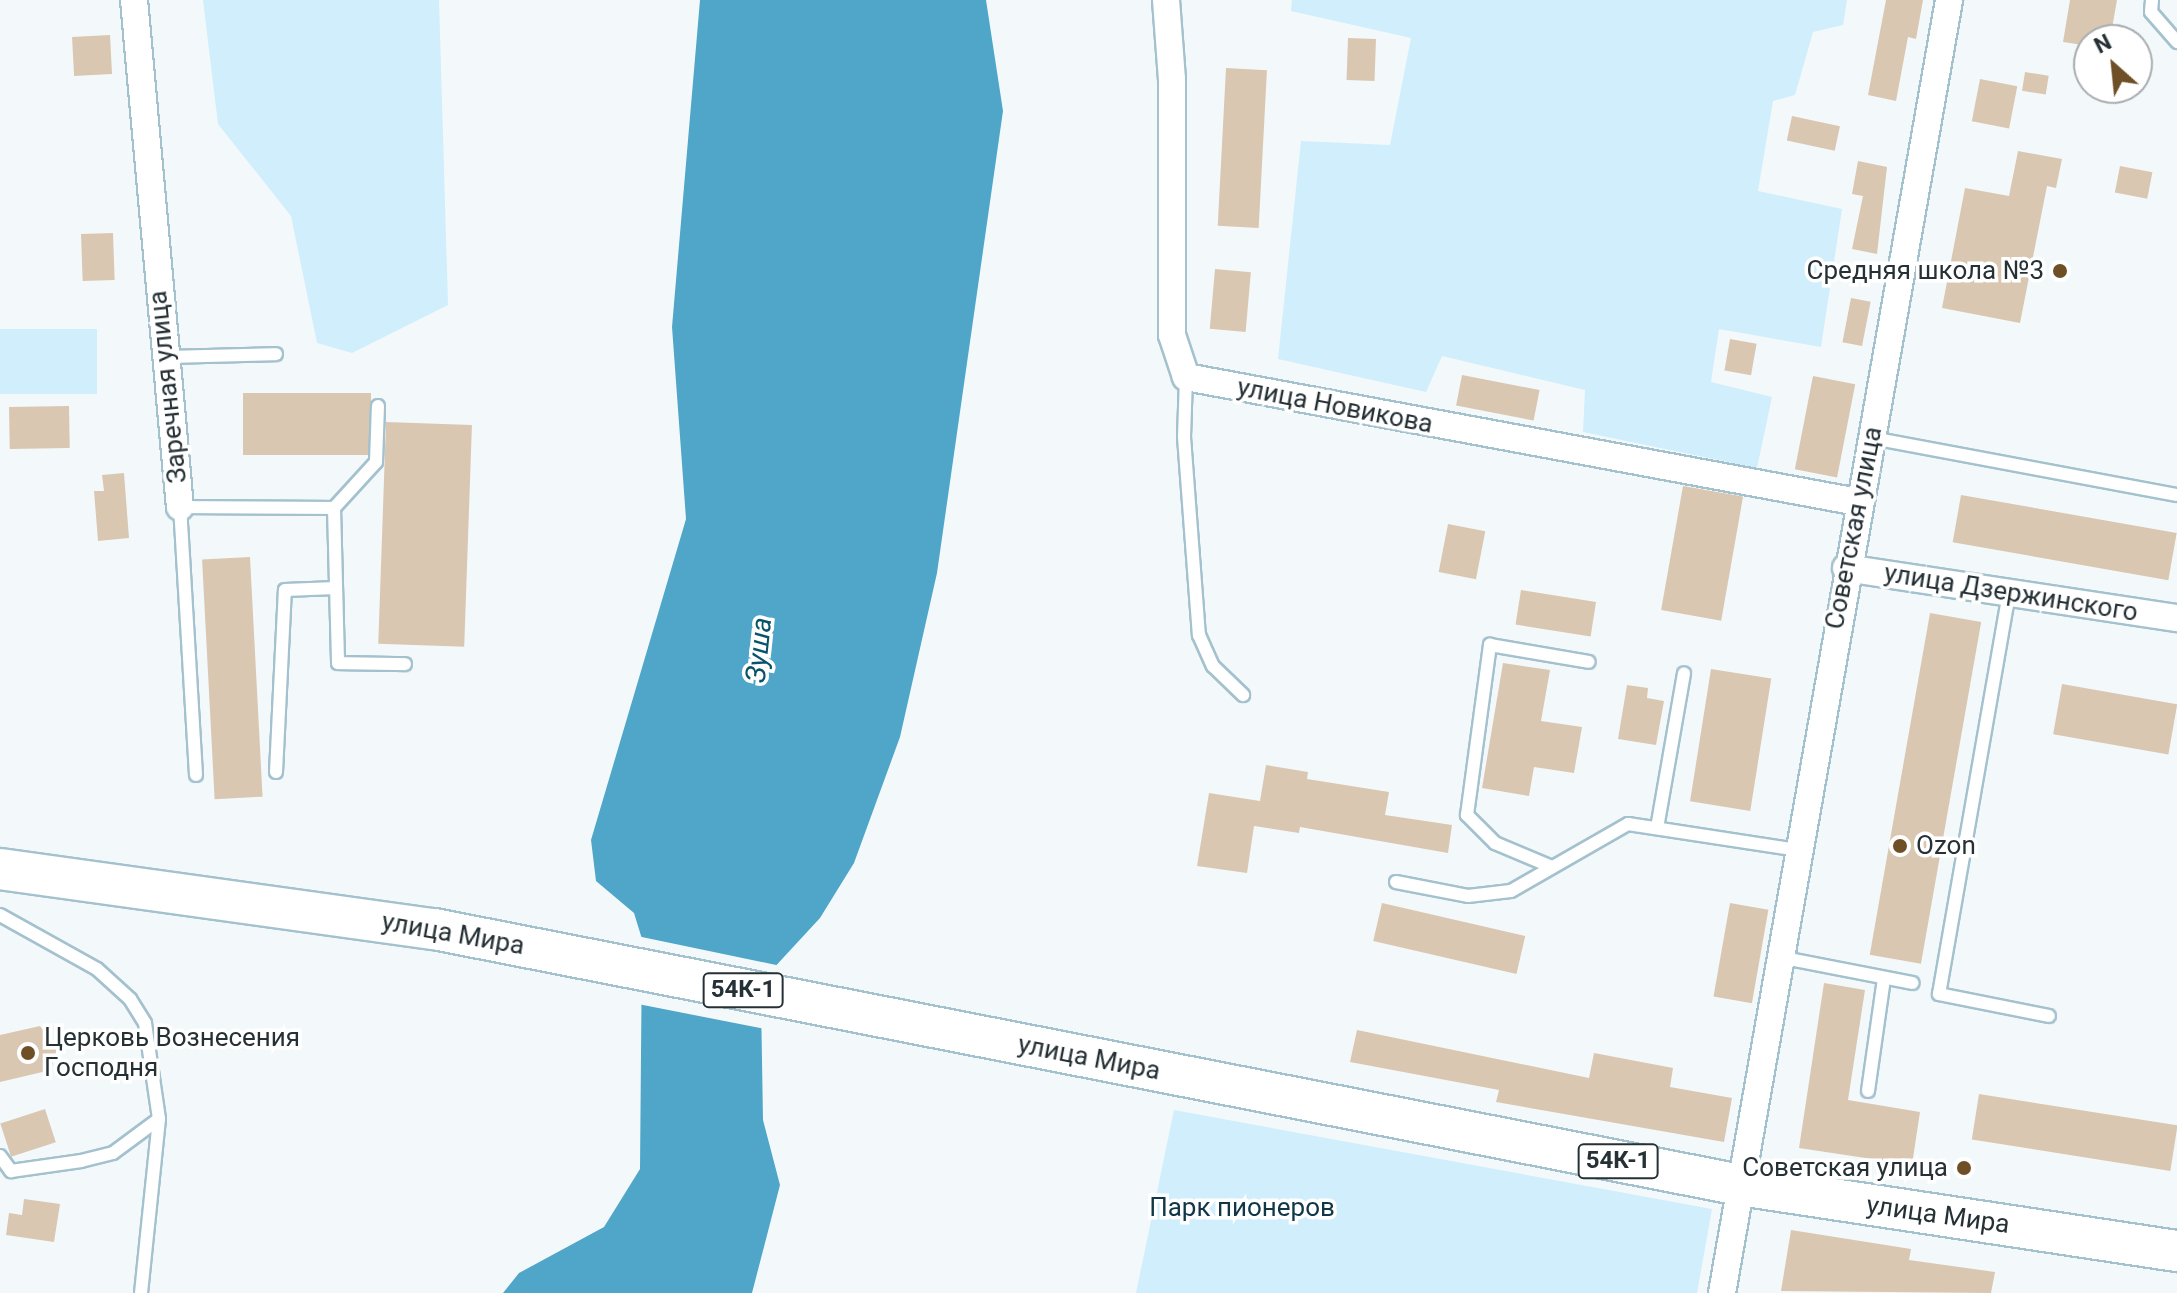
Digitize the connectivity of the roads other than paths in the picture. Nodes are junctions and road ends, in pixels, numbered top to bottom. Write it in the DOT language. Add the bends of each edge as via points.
graph roads {
  1 [pos="134,0"];
  2 [pos="1166,0"];
  3 [pos="1949,0"];
  4 [pos="2152,0"];
  5 [pos="2177,42"];
  6 [pos="276,354"];
  7 [pos="165,357"];
  8 [pos="1186,377"];
  9 [pos="378,406"];
  10 [pos="1872,438"];
  11 [pos="2177,495"];
  12 [pos="1858,502"];
  13 [pos="180,507"];
  14 [pos="334,508"];
  15 [pos="1846,568"];
  16 [pos="336,588"];
  17 [pos="2009,593"];
  18 [pos="2177,618"];
  19 [pos="1589,662"];
  20 [pos="405,664"];
  21 [pos="1684,673"];
  22 [pos="1243,695"];
  23 [pos="276,772"];
  24 [pos="196,775"];
  25 [pos="1657,828"];
  26 [pos="1797,850"];
  27 [pos="1552,867"];
  28 [pos="0,869"];
  29 [pos="1396,882"];
  30 [pos="0,915"];
  31 [pos="1778,957"];
  32 [pos="1884,978"];
  33 [pos="1913,983"];
  34 [pos="2049,1016"];
  35 [pos="1868,1091"];
  36 [pos="159,1119"];
  37 [pos="0,1156"];
  38 [pos="1740,1185"];
  39 [pos="2177,1251"];
  40 [pos="141,1293"];
  41 [pos="1722,1293"];
  1 -- 7 [label="street, Заречная улица"];
  2 -- 8 [label="street" via="1172,79 1172,335"];
  3 -- 10 [label="street, Советская улица"];
  4 -- 5 [label="lane" via="2151,12"];
  6 -- 7 [label="lane"];
  7 -- 13 [label="street, Заречная улица"];
  8 -- 12 [label="street, улица Новикова"];
  8 -- 22 [label="lane" via="1184,437 1199,635 1213,666"];
  9 -- 14 [label="lane" via="376,462"];
  10 -- 11 [label="lane"];
  10 -- 12 [label="street, Советская улица"];
  12 -- 15 [label="street, Советская улица"];
  13 -- 14 [label="lane"];
  13 -- 24 [label="lane, Заречная улица"];
  14 -- 16 [label="lane"];
  15 -- 17 [label="street, улица Дзержинского"];
  15 -- 26 [label="street, Советская улица"];
  16 -- 20 [label="lane" via="338,663"];
  16 -- 23 [label="lane" via="285,590"];
  17 -- 18 [label="street, улица Дзержинского"];
  17 -- 34 [label="lane" via="1939,994"];
  19 -- 27 [label="lane" via="1490,645 1467,815 1495,843"];
  21 -- 25 [label="lane"];
  25 -- 26 [label="lane"];
  25 -- 27 [label="lane" via="1628,824"];
  26 -- 31 [label="street, Советская улица"];
  27 -- 29 [label="lane" via="1511,891 1468,896"];
  28 -- 38 [label="main road, улица Мира / 54К-1" via="434,929"];
  30 -- 36 [label="lane" via="97,969 130,999 152,1050"];
  31 -- 32 [label="lane"];
  31 -- 38 [label="street, Советская улица"];
  32 -- 33 [label="lane"];
  32 -- 35 [label="lane"];
  36 -- 37 [label="lane" via="113,1153 81,1161 11,1171"];
  36 -- 40 [label="lane"];
  38 -- 39 [label="main road, улица Мира / 54К-1"];
  38 -- 41 [label="street, Советская улица"];
}
